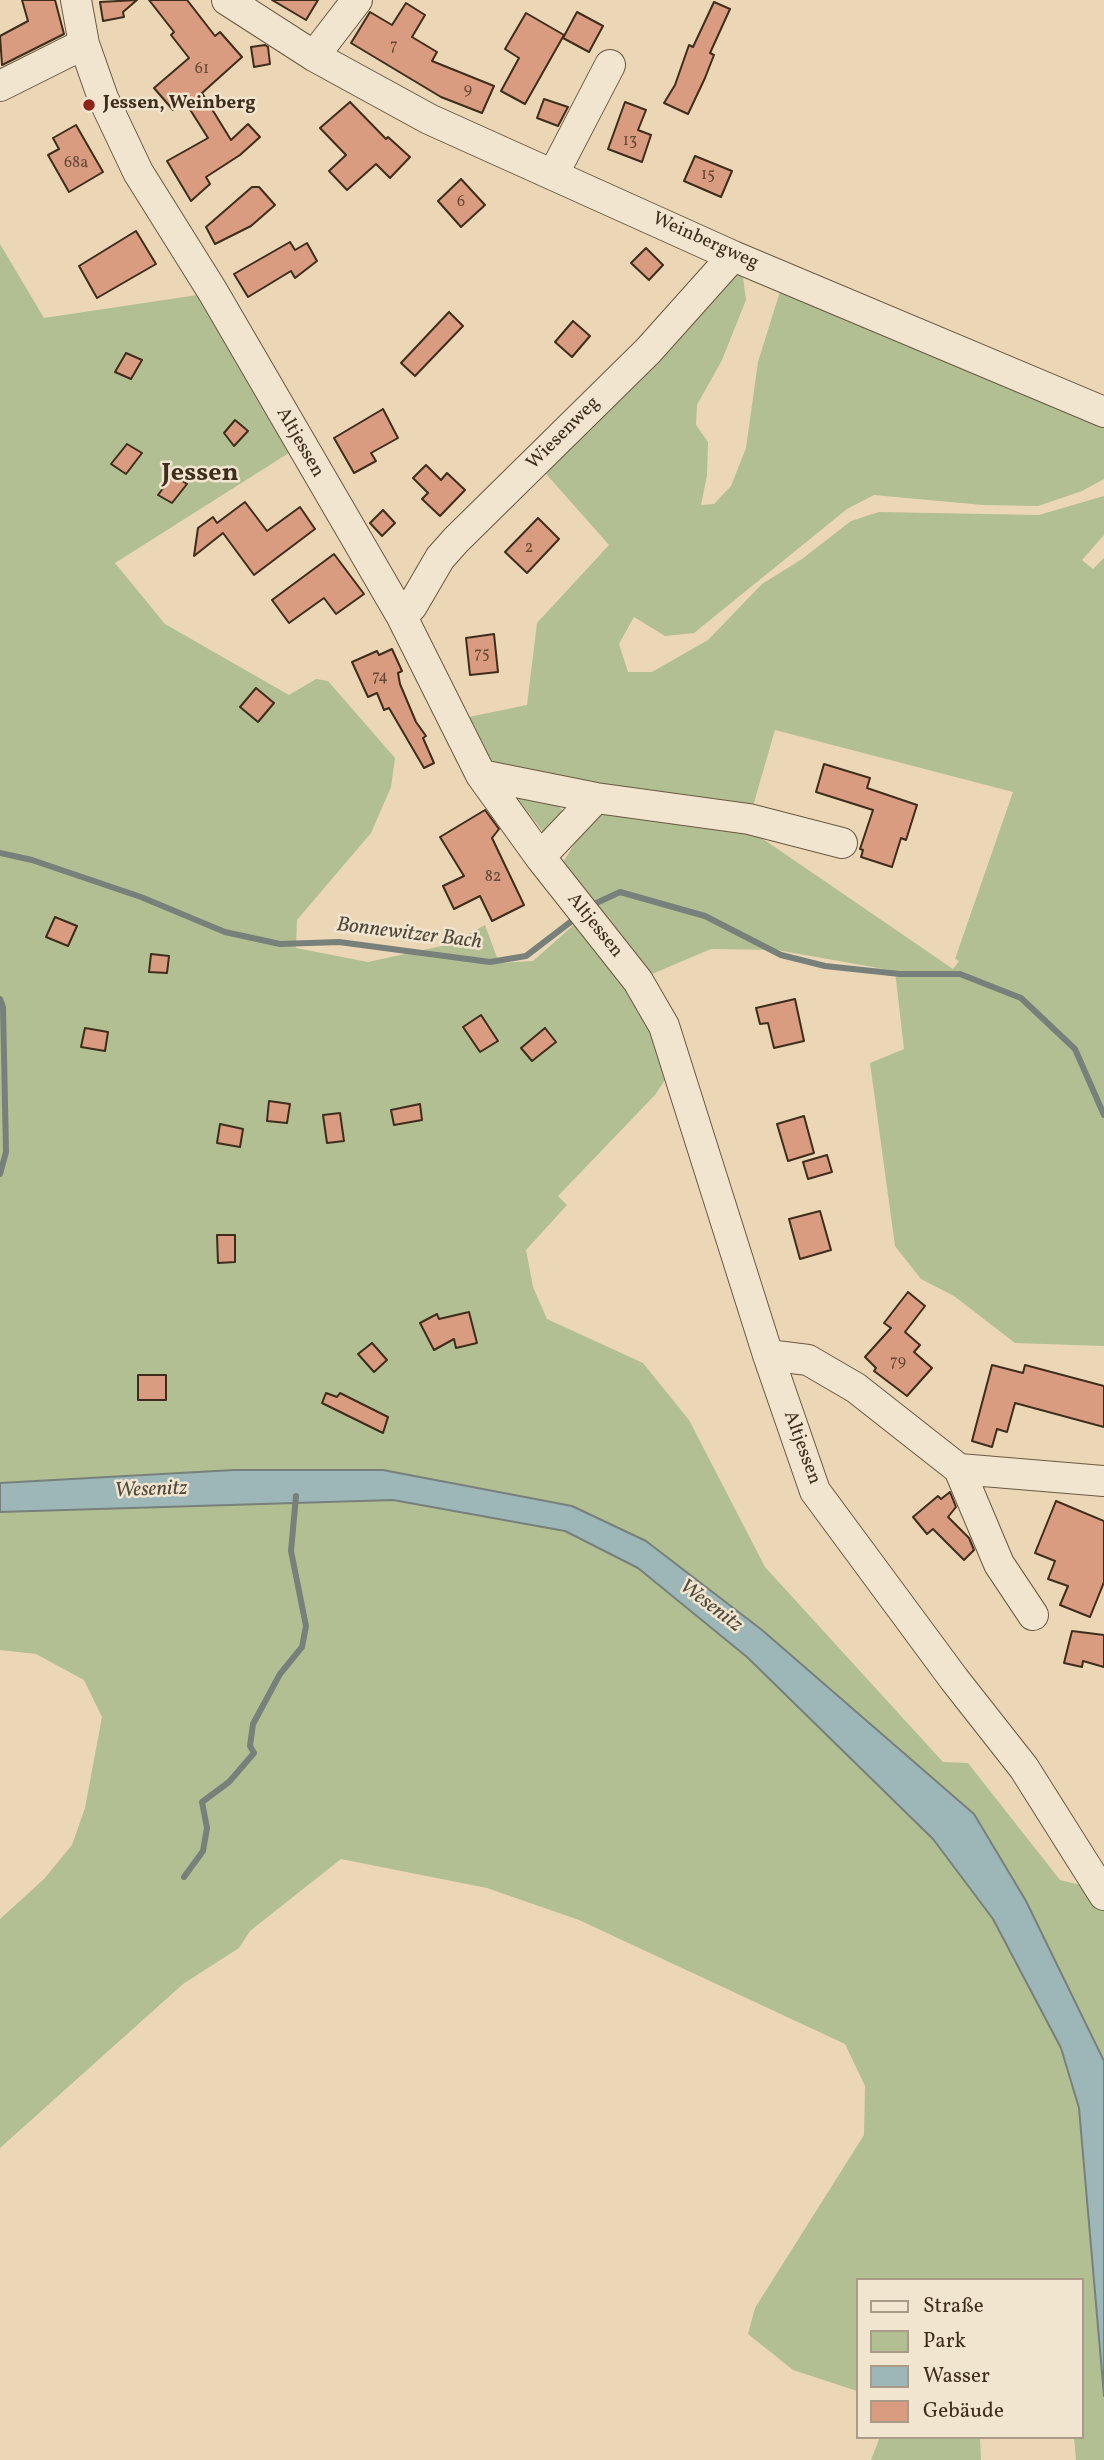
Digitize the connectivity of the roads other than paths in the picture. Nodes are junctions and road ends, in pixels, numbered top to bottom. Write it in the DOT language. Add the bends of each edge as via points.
graph roads {
  1 [pos="76,0"];
  2 [pos="227,0"];
  3 [pos="357,0"];
  4 [pos="84,44"];
  5 [pos="314,56"];
  6 [pos="610,65"];
  7 [pos="0,86"];
  8 [pos="554,173"];
  9 [pos="733,256"];
  10 [pos="1104,412"];
  11 [pos="402,617"];
  12 [pos="481,775"];
  13 [pos="596,798"];
  14 [pos="842,843"];
  15 [pos="540,857"];
  16 [pos="768,1354"];
  17 [pos="959,1469"];
  18 [pos="1104,1482"];
  19 [pos="1033,1615"];
  20 [pos="1104,1895"];
  1 -- 4 [label="street, Altjessen"];
  2 -- 5 [label="street, Weinbergweg"];
  3 -- 5 [label="street"];
  4 -- 7 [label="street"];
  4 -- 11 [label="street, Altjessen" via="138,172"];
  5 -- 8 [label="street, Weinbergweg" via="429,119"];
  6 -- 8 [label="street"];
  8 -- 9 [label="street, Weinbergweg"];
  9 -- 10 [label="street, Weinbergweg"];
  9 -- 11 [label="street, Wiesenweg" via="648,351 456,540"];
  11 -- 12 [label="street, Altjessen"];
  12 -- 13 [label="street"];
  12 -- 15 [label="street, Altjessen"];
  13 -- 14 [label="street" via="749,820"];
  13 -- 15 [label="street"];
  15 -- 16 [label="street, Altjessen" via="638,981 664,1026"];
  16 -- 17 [label="street" via="808,1360 856,1388"];
  16 -- 20 [label="street, Altjessen" via="815,1491 1024,1768"];
  17 -- 18 [label="street"];
  17 -- 19 [label="street" via="999,1564"];
}
